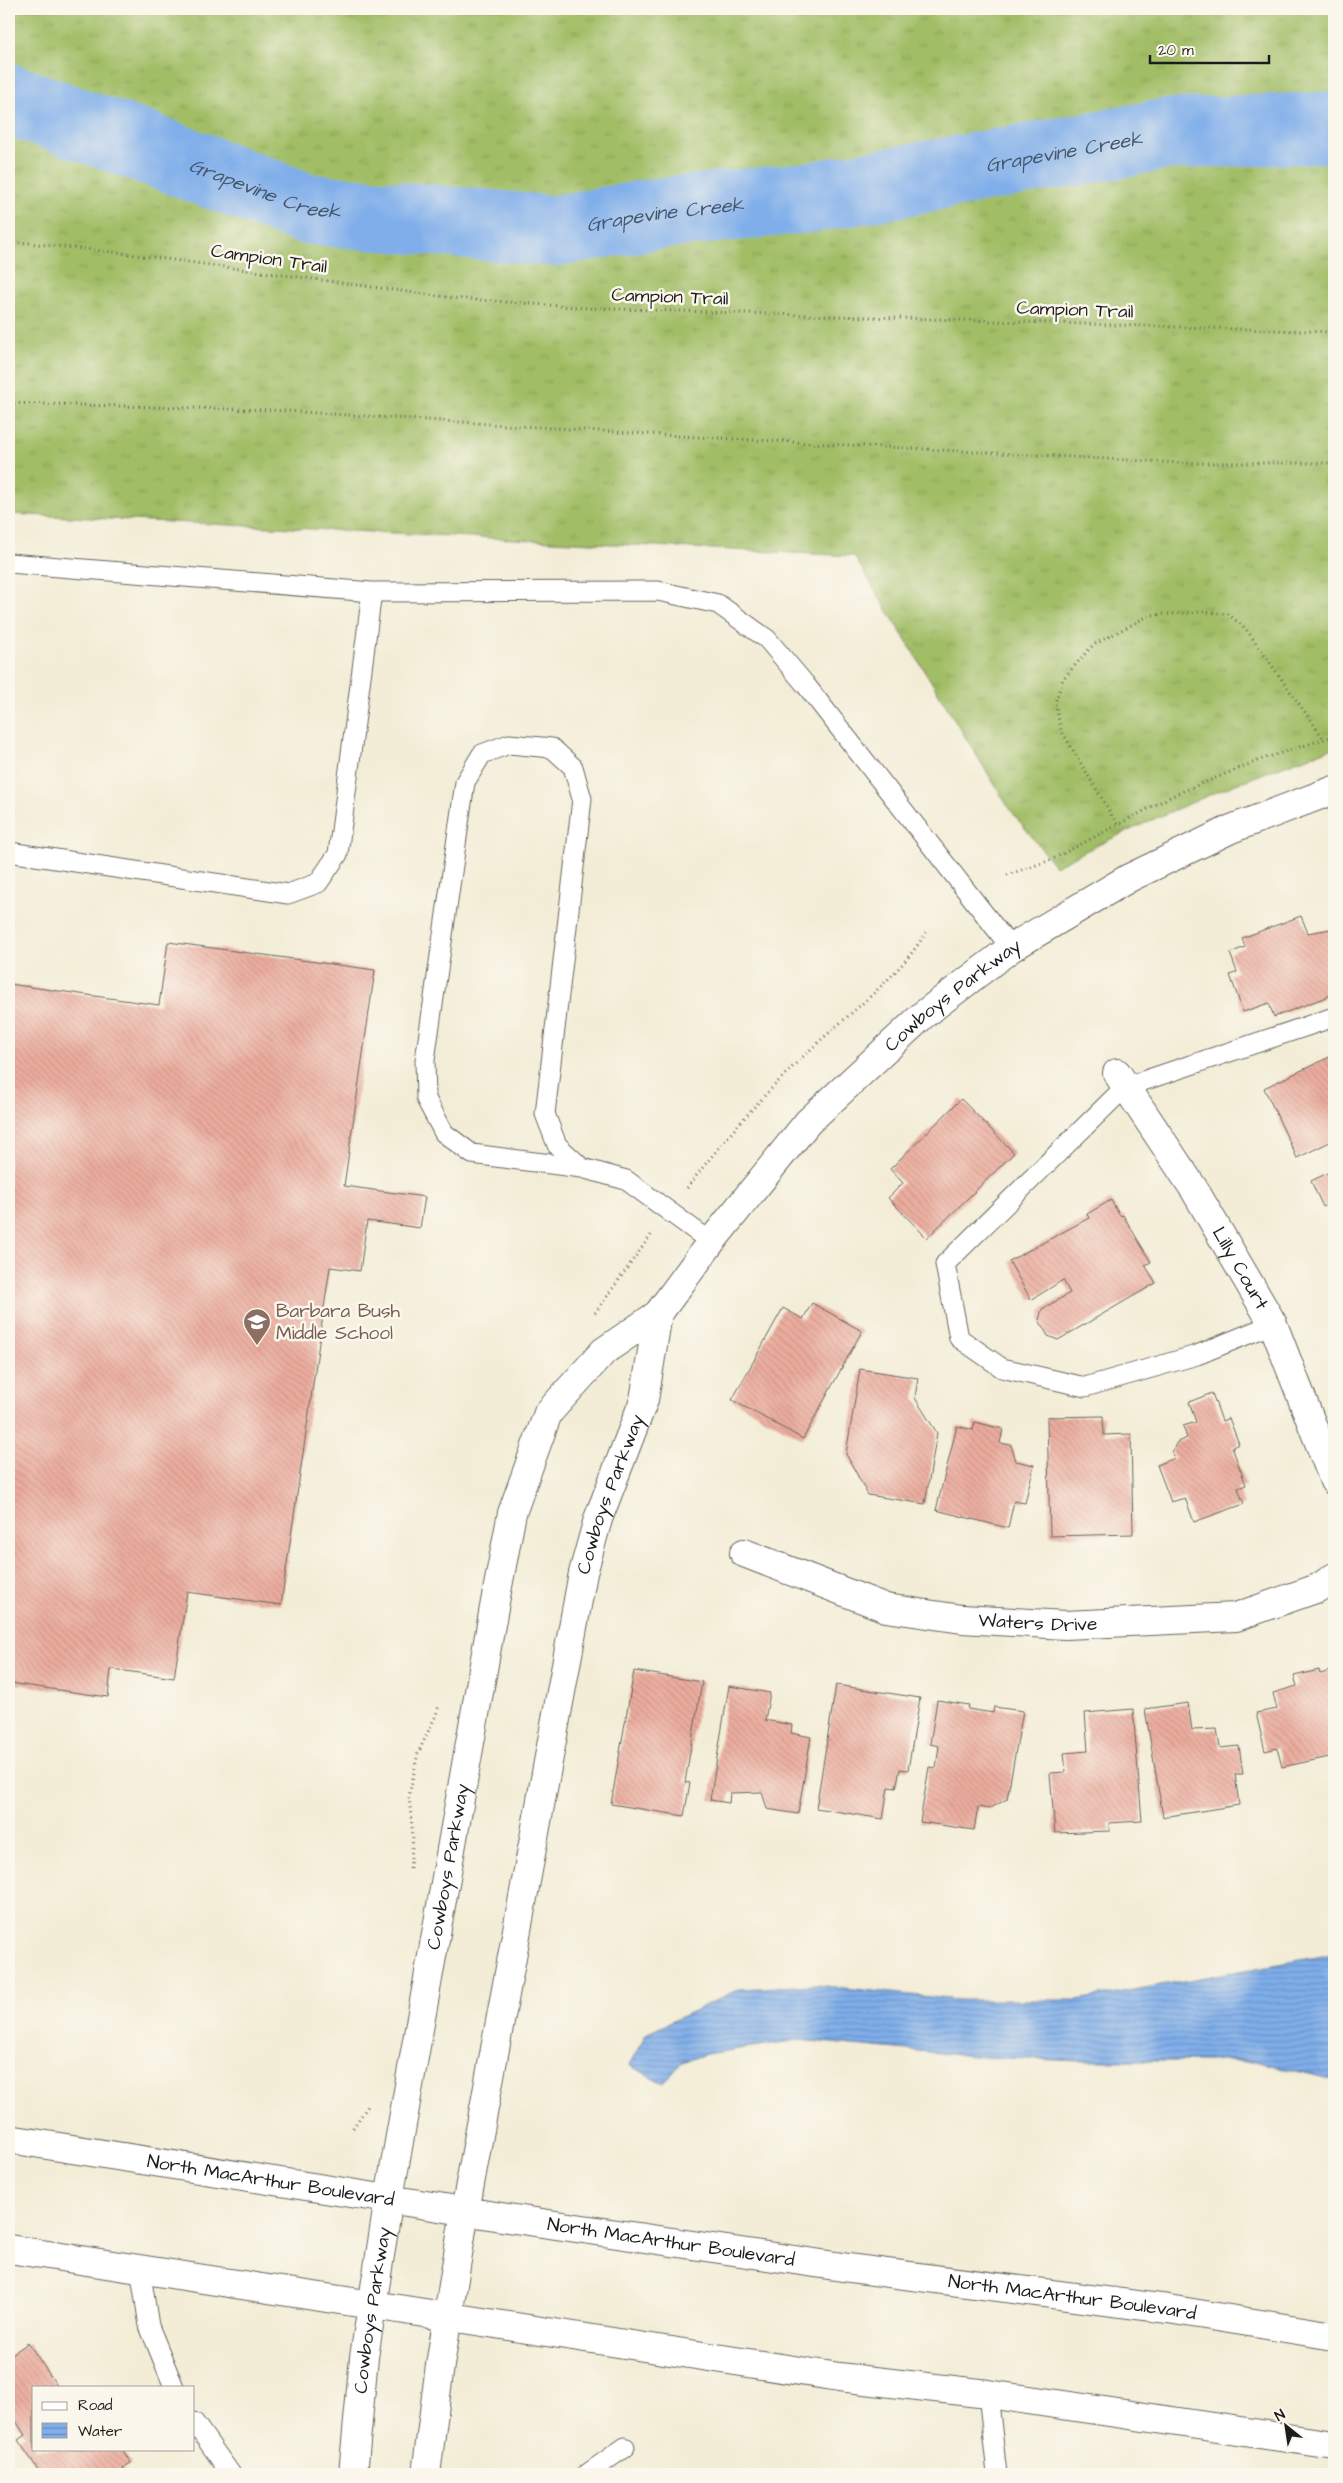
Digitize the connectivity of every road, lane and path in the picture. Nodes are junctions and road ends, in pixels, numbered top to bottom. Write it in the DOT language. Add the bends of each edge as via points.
graph roads {
  1 [pos="9,241"];
  2 [pos="1334,332"];
  3 [pos="9,403"];
  4 [pos="1334,463"];
  5 [pos="9,564"];
  6 [pos="372,592"];
  7 [pos="1334,736"];
  8 [pos="1324,739"];
  9 [pos="1334,790"];
  10 [pos="1117,824"];
  11 [pos="9,852"];
  12 [pos="1007,875"];
  13 [pos="928,929"];
  14 [pos="1011,948"];
  15 [pos="1334,1017"];
  16 [pos="1121,1080"];
  17 [pos="582,1168"];
  18 [pos="669,1211"];
  19 [pos="711,1242"];
  20 [pos="594,1314"];
  21 [pos="658,1314"];
  22 [pos="1273,1324"];
  23 [pos="1334,1481"];
  24 [pos="744,1552"];
  25 [pos="1334,1577"];
  26 [pos="441,1696"];
  27 [pos="409,1874"];
  28 [pos="370,2104"];
  29 [pos="353,2128"];
  30 [pos="9,2139"];
  31 [pos="389,2198"];
  32 [pos="465,2211"];
  33 [pos="9,2249"];
  34 [pos="140,2268"];
  35 [pos="372,2304"];
  36 [pos="448,2316"];
  37 [pos="1334,2336"];
  38 [pos="174,2386"];
  39 [pos="988,2394"];
  40 [pos="195,2423"];
  41 [pos="1334,2445"];
  42 [pos="625,2447"];
  43 [pos="231,2474"];
  44 [pos="353,2474"];
  45 [pos="426,2474"];
  46 [pos="587,2474"];
  47 [pos="998,2474"];
  1 -- 2 [label="path, Campion Trail" via="454,298 587,308"];
  3 -- 4 [label="path" via="269,410 1183,463"];
  5 -- 6 [label="lane"];
  6 -- 11 [label="lane" via="338,854 318,883 288,894"];
  6 -- 14 [label="lane" via="658,592 718,604 767,639"];
  7 -- 8 [label="path"];
  8 -- 10 [label="path" via="1265,758 1176,794"];
  8 -- 10 [label="path" via="1246,629 1228,614 1150,615 1093,645 1063,679 1055,703 1061,730"];
  9 -- 14 [label="street, Cowboys Parkway" via="1231,829 1129,878"];
  10 -- 12 [label="path" via="1051,860"];
  13 -- 18 [label="path" via="919,945 897,969 807,1053 727,1135"];
  14 -- 19 [label="street, Cowboys Parkway" via="924,1015 808,1122"];
  15 -- 16 [label="lane"];
  16 -- 22 [label="street, Lilly Court" via="1194,1189"];
  16 -- 22 [label="lane" via="945,1264 960,1338 1002,1368 1086,1387 1197,1355"];
  17 -- 17 [label="lane" via="557,1145 545,1114 582,799 574,767 552,748 509,744 482,754 464,782 425,1060 426,1099 444,1133 472,1154"];
  17 -- 18 [label="lane" via="626,1180"];
  18 -- 19 [label="lane"];
  18 -- 20 [label="path"];
  19 -- 21 [label="street, Cowboys Parkway"];
  21 -- 31 [label="street, Cowboys Parkway" via="604,1351 548,1413 512,1513"];
  21 -- 32 [label="street, Cowboys Parkway" via="644,1400 598,1519 583,1573"];
  22 -- 23 [label="street, Lilly Court"];
  24 -- 25 [label="street, Waters Drive" via="886,1608 962,1619 1065,1625 1236,1617 1318,1588"];
  26 -- 27 [label="path" via="418,1753 410,1796 413,1837"];
  28 -- 29 [label="path"];
  30 -- 31 [label="street, North MacArthur Boulevard"];
  31 -- 32 [label="street, North MacArthur Boulevard"];
  31 -- 35 [label="street, Cowboys Parkway"];
  32 -- 36 [label="street, Cowboys Parkway"];
  32 -- 37 [label="street, North MacArthur Boulevard" via="849,2268 1168,2309"];
  33 -- 34 [label="street"];
  34 -- 35 [label="street"];
  34 -- 38 [label="lane" via="149,2326"];
  35 -- 36 [label="street"];
  35 -- 44 [label="street, Cowboys Parkway"];
  36 -- 39 [label="street" via="839,2377"];
  36 -- 45 [label="street, Cowboys Parkway"];
  39 -- 41 [label="street"];
  39 -- 47 [label="lane"];
  40 -- 43 [label="lane"];
  42 -- 46 [label="lane"];
}
